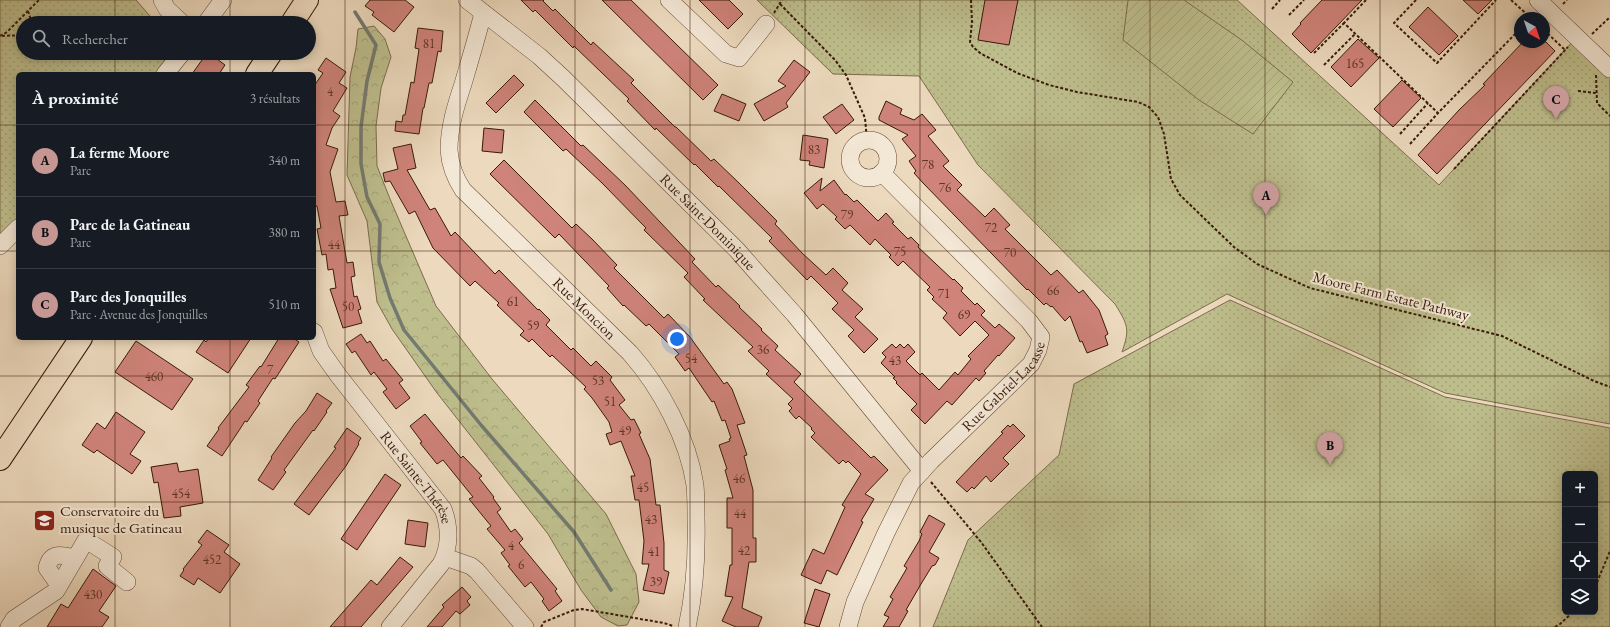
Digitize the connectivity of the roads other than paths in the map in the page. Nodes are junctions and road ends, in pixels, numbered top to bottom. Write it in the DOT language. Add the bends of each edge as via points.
graph roads {
  1 [pos="162,0"];
  2 [pos="223,0"];
  3 [pos="307,0"];
  4 [pos="467,0"];
  5 [pos="669,0"];
  6 [pos="1538,0"];
  7 [pos="483,13"];
  8 [pos="175,16"];
  9 [pos="211,16"];
  10 [pos="297,16"];
  11 [pos="766,24"];
  12 [pos="176,60"];
  13 [pos="266,60"];
  14 [pos="1606,65"];
  15 [pos="167,72"];
  16 [pos="258,72"];
  17 [pos="882,173"];
  18 [pos="16,230"];
  19 [pos="0,246"];
  20 [pos="316,337"];
  21 [pos="80,340"];
  22 [pos="0,458"];
  23 [pos="922,471"];
  24 [pos="445,557"];
  25 [pos="127,582"];
  26 [pos="8,622"];
  27 [pos="390,627"];
  28 [pos="525,627"];
  29 [pos="687,627"];
  30 [pos="848,627"];
  1 -- 8 [label="street"];
  2 -- 9 [label="street"];
  3 -- 10 [label="main road"];
  4 -- 7 [label="street, Rue Saint-Dominique"];
  5 -- 11 [label="street" via="726,54 739,58"];
  6 -- 14 [label="street"];
  7 -- 23 [label="street, Rue Saint-Dominique" via="563,78 737,250 794,314"];
  7 -- 29 [label="street, Rue Moncion" via="450,134 449,151 456,179 464,190 630,353 663,400 684,447 695,486 697,548"];
  12 -- 15 [label="street"];
  13 -- 16 [label="main road"];
  17 -- 17 [label="street" via="870,178 858,175 851,166 850,154 857,143 867,140 882,144 888,156"];
  17 -- 23 [label="street, Rue Gabriel-Lacasse" via="1033,325 1041,337 1031,364"];
  18 -- 19 [label="street"];
  20 -- 24 [label="street, Rue Sainte-Thérèse" via="338,375 443,509 447,518 448,539"];
  21 -- 22 [label="main road"];
  23 -- 30 [label="street, Rue Gabriel-Lacasse" via="911,483 886,533 855,602"];
  24 -- 27 [label="street, Rue Sainte-Thérèse" via="436,572"];
  24 -- 28 [label="street" via="477,571"];
  25 -- 26 [label="street" via="107,566 112,557 86,540 56,591"];
}
